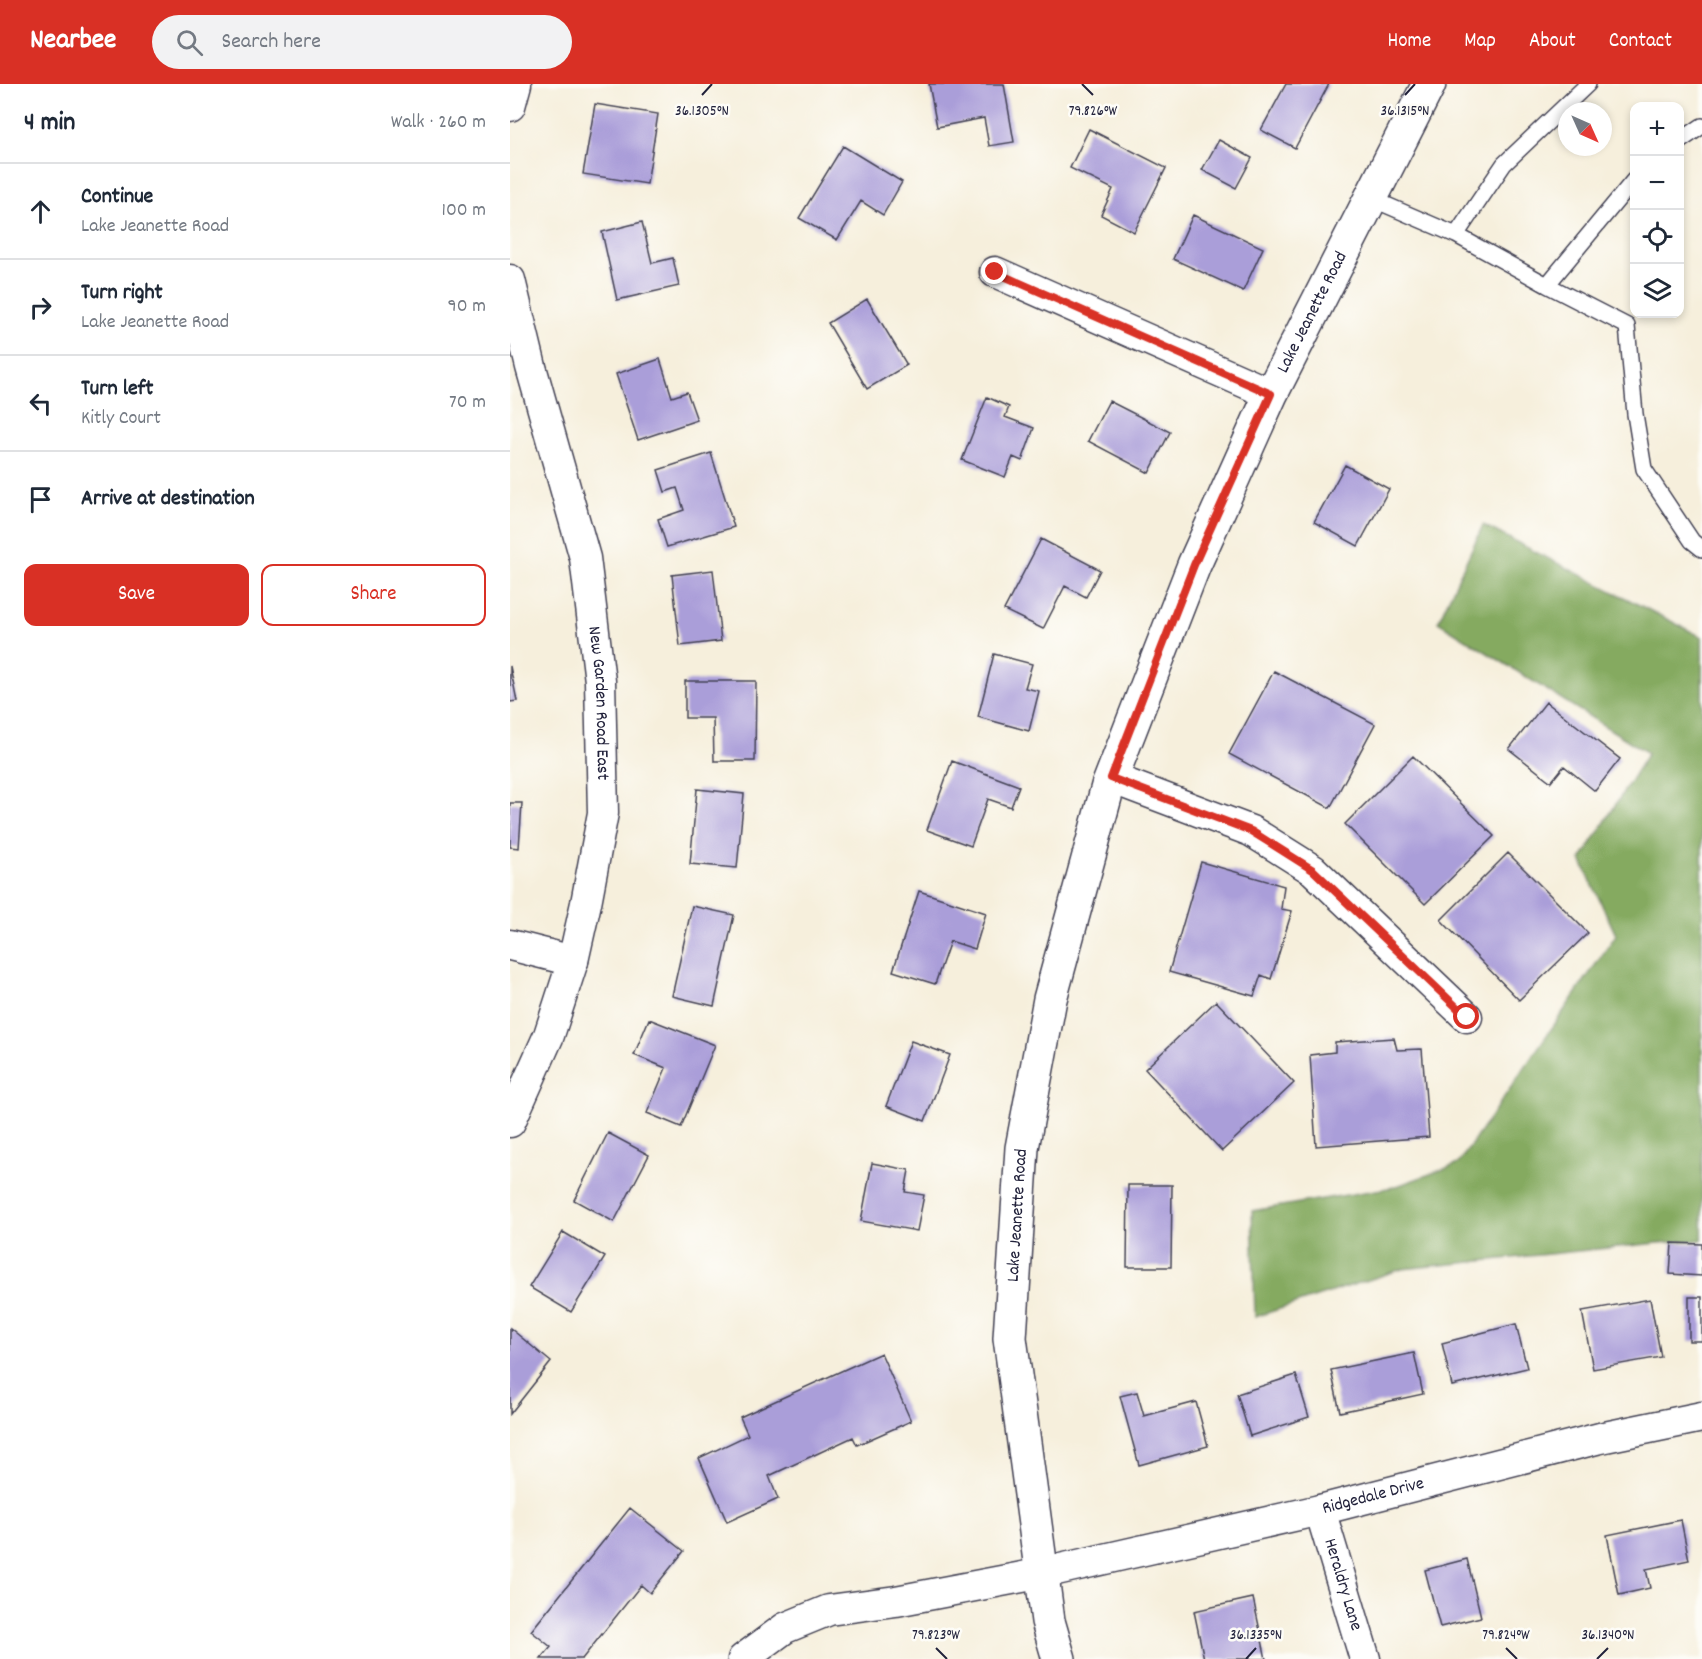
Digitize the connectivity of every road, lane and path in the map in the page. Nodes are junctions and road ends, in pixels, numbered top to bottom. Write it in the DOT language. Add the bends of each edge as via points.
graph roads {
  1 [pos="516,84"];
  2 [pos="1428,84"];
  3 [pos="1588,84"];
  4 [pos="510,106"];
  5 [pos="1702,126"];
  6 [pos="1684,138"];
  7 [pos="1630,186"];
  8 [pos="1370,198"];
  9 [pos="1456,235"];
  10 [pos="995,272"];
  11 [pos="510,280"];
  12 [pos="1547,285"];
  13 [pos="1271,394"];
  14 [pos="1702,549"];
  15 [pos="1111,778"];
  16 [pos="510,945"];
  17 [pos="573,961"];
  18 [pos="1467,1017"];
  19 [pos="510,1122"];
  20 [pos="1702,1418"];
  21 [pos="1320,1510"];
  22 [pos="1043,1573"];
  23 [pos="742,1659"];
  24 [pos="1059,1659"];
  25 [pos="1365,1659"];
  1 -- 4 [label="street"];
  2 -- 8 [label="street, Lake Jeanette Road"];
  3 -- 9 [label="lane" via="1504,164"];
  5 -- 6 [label="lane"];
  7 -- 12 [label="lane"];
  8 -- 9 [label="lane"];
  8 -- 13 [label="street, Lake Jeanette Road"];
  9 -- 12 [label="lane"];
  10 -- 13 [label="street"];
  11 -- 17 [label="street, New Garden Road East" via="585,558 600,681 603,813"];
  12 -- 14 [label="lane" via="1627,326 1644,469 1692,541"];
  13 -- 15 [label="street, Lake Jeanette Road" via="1194,565"];
  15 -- 18 [label="street" via="1251,831 1313,870"];
  15 -- 22 [label="street, Lake Jeanette Road" via="1050,999 1022,1148 1010,1338"];
  16 -- 17 [label="street"];
  17 -- 19 [label="street, New Garden Road East" via="549,1035"];
  20 -- 21 [label="street, Ridgedale Drive" via="1600,1438"];
  21 -- 22 [label="street, Ridgedale Drive"];
  21 -- 25 [label="street, Heraldry Lane"];
  22 -- 23 [label="street, Ridgedale Drive" via="829,1610 785,1628"];
  22 -- 24 [label="street, Lake Jeanette Road" via="1048,1621"];
}
